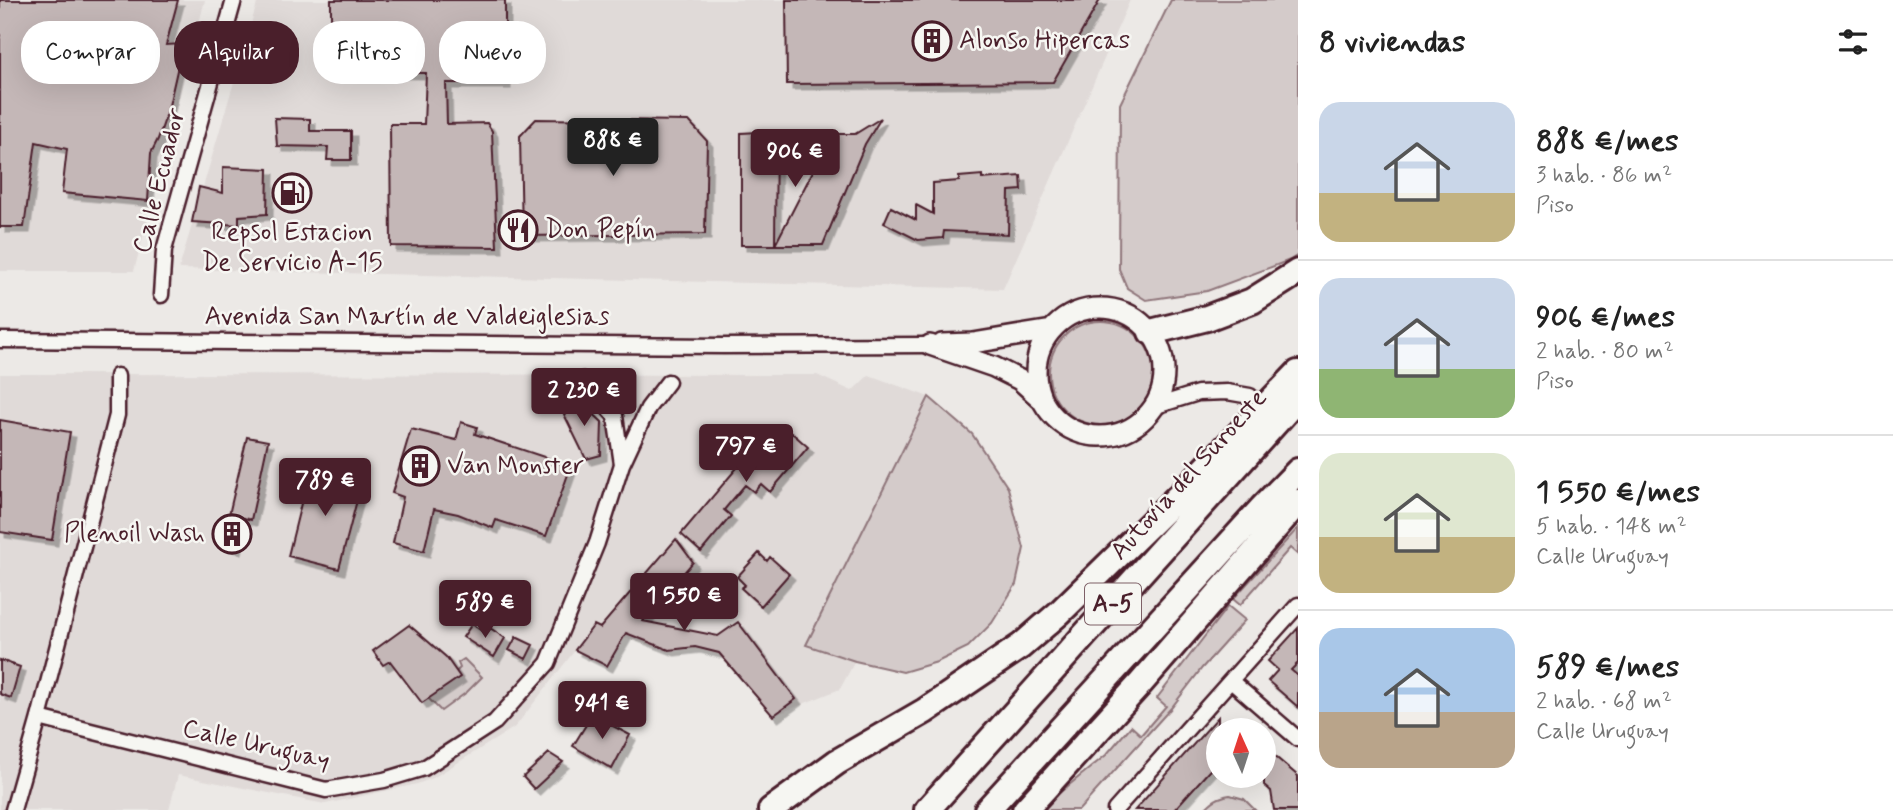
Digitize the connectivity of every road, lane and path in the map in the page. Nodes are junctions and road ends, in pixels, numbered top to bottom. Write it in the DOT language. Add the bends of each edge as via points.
graph roads {
  1 [pos="234,0"];
  2 [pos="1298,272"];
  3 [pos="161,295"];
  4 [pos="1052,330"];
  5 [pos="1151,332"];
  6 [pos="0,340"];
  7 [pos="930,345"];
  8 [pos="1298,373"];
  9 [pos="117,376"];
  10 [pos="583,380"];
  11 [pos="668,382"];
  12 [pos="1250,396"];
  13 [pos="1298,398"];
  14 [pos="1041,399"];
  15 [pos="1156,406"];
  16 [pos="622,464"];
  17 [pos="1298,471"];
  18 [pos="1298,502"];
  19 [pos="1298,605"];
  20 [pos="1231,681"];
  21 [pos="39,718"];
  22 [pos="1298,739"];
  23 [pos="13,810"];
  24 [pos="771,810"];
  25 [pos="927,810"];
  26 [pos="987,810"];
  27 [pos="1025,810"];
  28 [pos="1115,810"];
  1 -- 3 [label="street, Calle Ecuador" via="164,250"];
  2 -- 5 [label="highway" via="1252,301"];
  4 -- 5 [label="street" via="1067,317 1105,308 1130,315"];
  4 -- 7 [label="street"];
  4 -- 14 [label="street" via="1040,348 1036,368"];
  5 -- 15 [label="street" via="1164,368"];
  6 -- 7 [label="street, Avenida San Martín de Valdeiglesias"];
  7 -- 14 [label="street" via="994,367 1020,380"];
  8 -- 24 [label="highway" via="1059,614 1021,646 925,711 837,762"];
  9 -- 21 [label="street" via="117,415"];
  10 -- 16 [label="street, Calle Uruguay" via="615,416"];
  11 -- 16 [label="street, Calle Uruguay" via="648,408"];
  12 -- 15 [label="street" via="1198,393"];
  13 -- 25 [label="highway, Autovía del Suroeste / A-5"];
  14 -- 15 [label="street" via="1053,417 1070,430 1091,436 1116,435 1139,424"];
  16 -- 21 [label="street, Calle Uruguay" via="597,543 548,663 495,722 424,768 326,790"];
  17 -- 26 [label="highway, A-5"];
  18 -- 27 [label="highway"];
  19 -- 20 [label="street"];
  20 -- 22 [label="street"];
  20 -- 28 [label="street"];
  21 -- 23 [label="street"];
}
